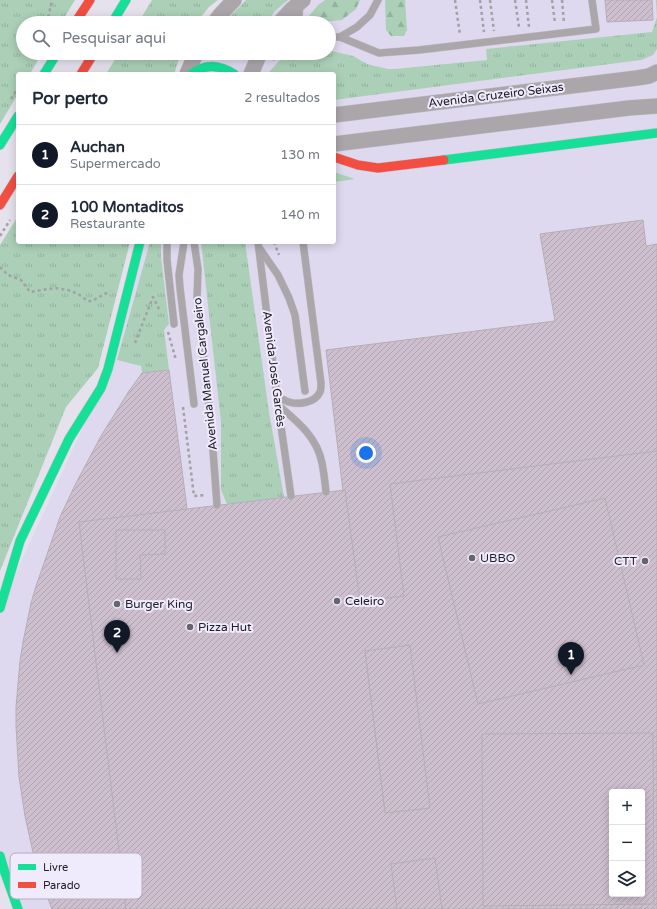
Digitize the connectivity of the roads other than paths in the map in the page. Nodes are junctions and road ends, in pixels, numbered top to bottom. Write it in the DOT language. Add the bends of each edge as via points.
graph roads {
  1 [pos="90,0"];
  2 [pos="126,0"];
  3 [pos="234,0"];
  4 [pos="378,0"];
  5 [pos="592,0"];
  6 [pos="302,1"];
  7 [pos="80,16"];
  8 [pos="116,16"];
  9 [pos="219,16"];
  10 [pos="286,16"];
  11 [pos="299,16"];
  12 [pos="336,37"];
  13 [pos="340,37"];
  14 [pos="53,60"];
  15 [pos="90,60"];
  16 [pos="193,60"];
  17 [pos="257,60"];
  18 [pos="45,72"];
  19 [pos="82,72"];
  20 [pos="188,72"];
  21 [pos="195,72"];
  22 [pos="230,72"];
  23 [pos="252,72"];
  24 [pos="657,72"];
  25 [pos="657,106"];
  26 [pos="336,115"];
  27 [pos="16,119"];
  28 [pos="657,133"];
  29 [pos="336,144"];
  30 [pos="0,145"];
  31 [pos="336,159"];
  32 [pos="16,179"];
  33 [pos="0,205"];
  34 [pos="139,244"];
  35 [pos="167,244"];
  36 [pos="184,244"];
  37 [pos="194,244"];
  38 [pos="258,244"];
  39 [pos="303,244"];
  40 [pos="174,324"];
  41 [pos="305,391"];
  42 [pos="277,396"];
  43 [pos="194,404"];
  44 [pos="278,405"];
  45 [pos="326,492"];
  46 [pos="291,496"];
  47 [pos="217,505"];
  48 [pos="0,608"];
  49 [pos="0,856"];
  50 [pos="10,887"];
  51 [pos="14,899"];
  52 [pos="18,909"];
  1 -- 7 [label="street"];
  2 -- 8 [label="street"];
  3 -- 9 [label="street"];
  4 -- 13 [label="lane" via="370,15"];
  5 -- 13 [label="lane" via="596,29 378,53"];
  6 -- 10 [label="street"];
  6 -- 11 [label="lane"];
  12 -- 13 [label="lane"];
  14 -- 18 [label="street"];
  15 -- 19 [label="street"];
  16 -- 20 [label="street"];
  17 -- 23 [label="street"];
  21 -- 22 [label="street" via="202,67 214,66"];
  24 -- 26 [label="street, Avenida Cruzeiro Seixas" via="637,78"];
  25 -- 29 [label="street"];
  27 -- 30 [label="street"];
  28 -- 31 [label="street" via="378,168"];
  32 -- 33 [label="street"];
  34 -- 48 [label="street" via="101,388 69,439 20,541"];
  35 -- 40 [label="lane"];
  36 -- 43 [label="lane" via="179,275"];
  37 -- 47 [label="lane, Avenida Manuel Cargaleiro" via="198,269 197,299"];
  38 -- 41 [label="lane" via="278,275 295,315"];
  38 -- 42 [label="lane, Avenida José Garcês"];
  39 -- 42 [label="lane" via="321,383 320,392 316,398 298,403 288,402"];
  42 -- 44 [label="lane, Avenida José Garcês"];
  44 -- 45 [label="lane" via="302,426 314,441 323,464"];
  44 -- 46 [label="lane, Avenida José Garcês"];
  49 -- 50 [label="street"];
  51 -- 52 [label="street"];
}
